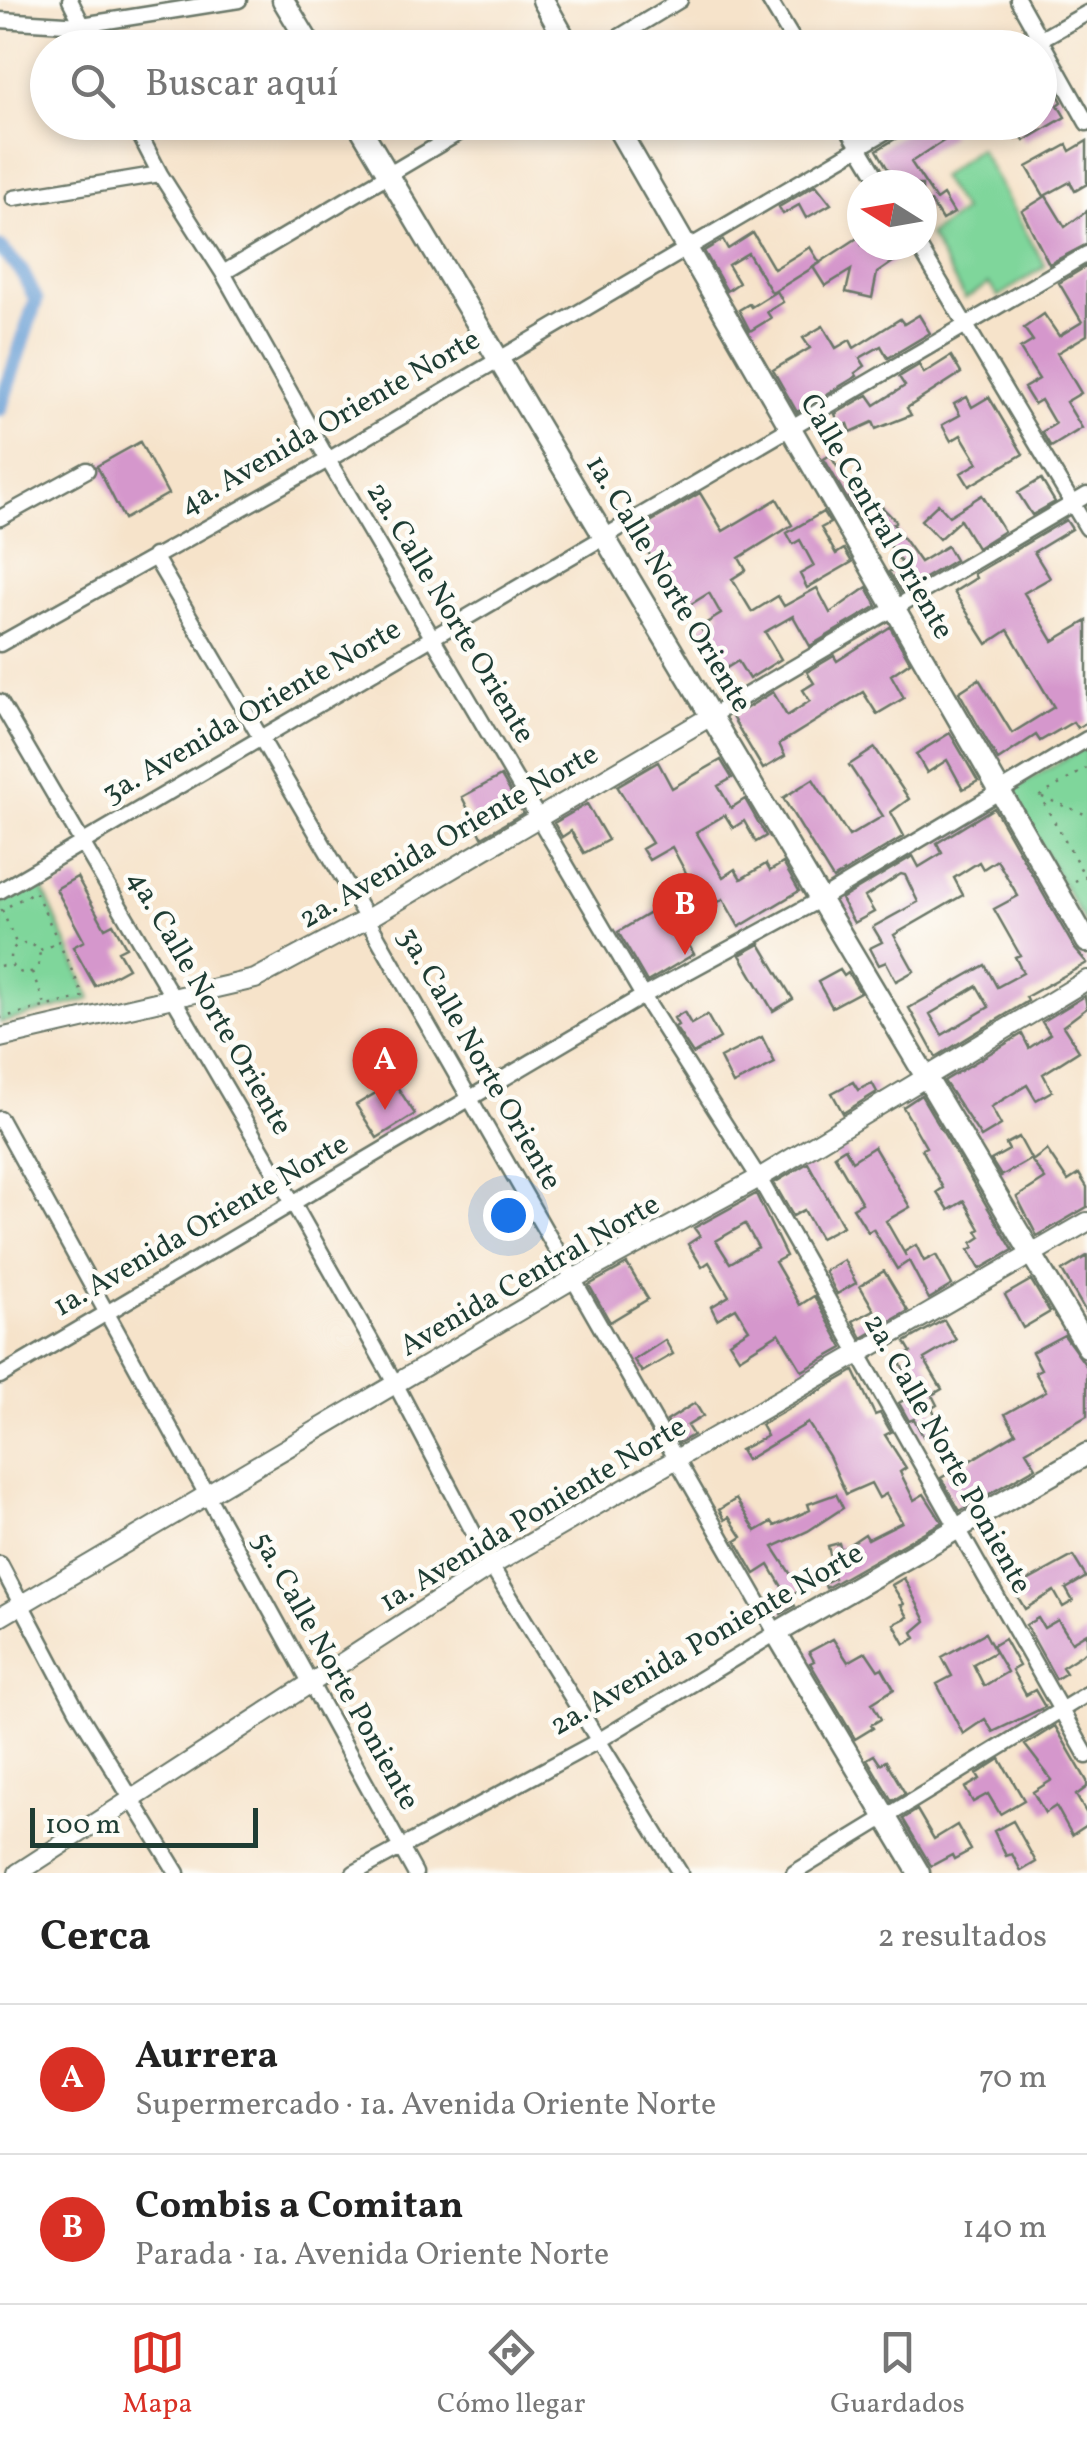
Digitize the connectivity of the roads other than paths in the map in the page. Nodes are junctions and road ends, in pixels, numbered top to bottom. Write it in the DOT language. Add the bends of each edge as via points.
graph roads {
  1 [pos="70,0"];
  2 [pos="239,0"];
  3 [pos="283,0"];
  4 [pos="543,0"];
  5 [pos="680,0"];
  6 [pos="769,0"];
  7 [pos="1018,0"];
  8 [pos="1087,13"];
  9 [pos="0,20"];
  10 [pos="82,25"];
  11 [pos="85,30"];
  12 [pos="301,30"];
  13 [pos="560,30"];
  14 [pos="630,30"];
  15 [pos="787,30"];
  16 [pos="1035,30"];
  17 [pos="1055,30"];
  18 [pos="1057,69"];
  19 [pos="1087,123"];
  20 [pos="142,140"];
  21 [pos="367,140"];
  22 [pos="448,140"];
  23 [pos="624,140"];
  24 [pos="855,140"];
  25 [pos="874,140"];
  26 [pos="860,149"];
  27 [pos="873,170"];
  28 [pos="160,174"];
  29 [pos="389,176"];
  30 [pos="14,198"];
  31 [pos="686,248"];
  32 [pos="1087,254"];
  33 [pos="927,260"];
  34 [pos="222,273"];
  35 [pos="968,327"];
  36 [pos="498,358"];
  37 [pos="791,429"];
  38 [pos="328,460"];
  39 [pos="87,470"];
  40 [pos="1087,495"];
  41 [pos="1072,504"];
  42 [pos="0,518"];
  43 [pos="1087,528"];
  44 [pos="603,535"];
  45 [pos="154,556"];
  46 [pos="895,610"];
  47 [pos="432,639"];
  48 [pos="0,644"];
  49 [pos="0,702"];
  50 [pos="712,716"];
  51 [pos="261,739"];
  52 [pos="1087,739"];
  53 [pos="1000,792"];
  54 [pos="540,818"];
  55 [pos="84,842"];
  56 [pos="0,891"];
  57 [pos="821,898"];
  58 [pos="367,920"];
  59 [pos="1087,942"];
  60 [pos="1087,980"];
  61 [pos="644,996"];
  62 [pos="174,997"];
  63 [pos="0,1038"];
  64 [pos="927,1076"];
  65 [pos="470,1100"];
  66 [pos="0,1119"];
  67 [pos="758,1178"];
  68 [pos="294,1203"];
  69 [pos="1087,1222"];
  70 [pos="1033,1256"];
  71 [pos="572,1279"];
  72 [pos="108,1311"];
  73 [pos="1087,1347"];
  74 [pos="860,1355"];
  75 [pos="0,1376"];
  76 [pos="396,1386"];
  77 [pos="1087,1454"];
  78 [pos="677,1459"];
  79 [pos="207,1496"];
  80 [pos="956,1529"];
  81 [pos="0,1564"];
  82 [pos="491,1566"];
  83 [pos="20,1605"];
  84 [pos="0,1617"];
  85 [pos="776,1633"];
  86 [pos="312,1683"];
  87 [pos="1087,1694"];
  88 [pos="1060,1710"];
  89 [pos="598,1741"];
  90 [pos="1087,1756"];
  91 [pos="133,1799"];
  92 [pos="886,1816"];
  93 [pos="402,1849"];
  94 [pos="18,1873"];
  95 [pos="177,1873"];
  96 [pos="354,1873"];
  97 [pos="415,1873"];
  98 [pos="680,1873"];
  99 [pos="794,1873"];
  100 [pos="920,1873"];
  1 -- 10 [label="street"];
  2 -- 10 [label="street"];
  3 -- 12 [label="main road"];
  4 -- 13 [label="main road"];
  5 -- 14 [label="street"];
  6 -- 15 [label="street"];
  7 -- 16 [label="street"];
  8 -- 17 [label="street"];
  9 -- 10 [label="street"];
  10 -- 11 [label="street"];
  18 -- 19 [label="street"];
  20 -- 28 [label="street, 2a. Calle Norte Oriente"];
  21 -- 29 [label="main road, 1a. Calle Norte Oriente"];
  22 -- 29 [label="street"];
  23 -- 31 [label="main road, Calle Central Oriente"];
  24 -- 26 [label="street"];
  25 -- 26 [label="street, 4a. Avenida Oriente Norte"];
  26 -- 27 [label="street"];
  26 -- 31 [label="street, 4a. Avenida Oriente Norte"];
  28 -- 30 [label="street"];
  28 -- 34 [label="street, 2a. Calle Norte Oriente"];
  29 -- 34 [label="street"];
  29 -- 36 [label="main road, 1a. Calle Norte Oriente"];
  31 -- 36 [label="street, 4a. Avenida Oriente Norte"];
  31 -- 37 [label="main road, Calle Central Oriente"];
  32 -- 35 [label="street, 3a. Avenida Oriente Norte"];
  33 -- 35 [label="street"];
  34 -- 38 [label="street, 2a. Calle Norte Oriente"];
  35 -- 37 [label="street, 3a. Avenida Oriente Norte"];
  35 -- 41 [label="street"];
  36 -- 38 [label="street, 4a. Avenida Oriente Norte"];
  36 -- 44 [label="main road, 1a. Calle Norte Oriente"];
  37 -- 44 [label="street, 3a. Avenida Oriente Norte"];
  37 -- 46 [label="main road, Calle Central Oriente"];
  38 -- 45 [label="street, 4a. Avenida Oriente Norte"];
  38 -- 47 [label="street, 2a. Calle Norte Oriente"];
  39 -- 42 [label="street"];
  40 -- 41 [label="street, 2a. Avenida Oriente Norte"];
  41 -- 43 [label="street"];
  41 -- 46 [label="street, 2a. Avenida Oriente Norte"];
  44 -- 47 [label="street, 3a. Avenida Oriente Norte"];
  44 -- 50 [label="main road, 1a. Calle Norte Oriente"];
  45 -- 48 [label="street, 4a. Avenida Oriente Norte"];
  45 -- 51 [label="street, 3a. Calle Norte Oriente"];
  46 -- 50 [label="street, 2a. Avenida Oriente Norte"];
  46 -- 53 [label="main road, Calle Central Oriente"];
  47 -- 51 [label="street, 3a. Avenida Oriente Norte"];
  47 -- 54 [label="street, 2a. Calle Norte Oriente"];
  49 -- 55 [label="street, 4a. Calle Norte Oriente"];
  50 -- 54 [label="street, 2a. Avenida Oriente Norte"];
  50 -- 57 [label="main road, 1a. Calle Norte Oriente"];
  51 -- 55 [label="street, 3a. Avenida Oriente Norte"];
  51 -- 58 [label="street, 3a. Calle Norte Oriente"];
  52 -- 53 [label="street, 1a. Avenida Oriente Norte"];
  53 -- 57 [label="street, 1a. Avenida Oriente Norte"];
  53 -- 59 [label="main road, Calle Central Oriente"];
  54 -- 58 [label="street, 2a. Avenida Oriente Norte"];
  54 -- 61 [label="street, 2a. Calle Norte Oriente"];
  55 -- 56 [label="street, 3a. Avenida Oriente Norte"];
  55 -- 62 [label="street, 4a. Calle Norte Oriente"];
  57 -- 61 [label="street, 1a. Avenida Oriente Norte"];
  57 -- 64 [label="main road, 1a. Calle Norte Oriente"];
  58 -- 62 [label="street, 2a. Avenida Oriente Norte" via="255,979"];
  58 -- 65 [label="street, 3a. Calle Norte Oriente"];
  60 -- 64 [label="street, Avenida Central Norte"];
  61 -- 65 [label="street, 1a. Avenida Oriente Norte"];
  61 -- 67 [label="street, 2a. Calle Norte Oriente"];
  62 -- 63 [label="street, 2a. Avenida Oriente Norte"];
  62 -- 68 [label="street, 4a. Calle Norte Oriente"];
  64 -- 67 [label="street, Avenida Central Norte"];
  64 -- 70 [label="main road, 1a. Calle Norte Oriente"];
  65 -- 68 [label="street, 1a. Avenida Oriente Norte"];
  65 -- 71 [label="street, 3a. Calle Norte Oriente"];
  66 -- 72 [label="street, 5a. Calle Norte Poniente"];
  67 -- 71 [label="street, Avenida Central Norte"];
  67 -- 74 [label="street, 2a. Calle Norte Poniente"];
  68 -- 72 [label="street, 1a. Avenida Oriente Norte"];
  68 -- 76 [label="street, 4a. Calle Norte Oriente"];
  69 -- 70 [label="street, 1a. Avenida Poniente Norte"];
  70 -- 73 [label="main road, 1a. Calle Norte Oriente"];
  70 -- 74 [label="street, 1a. Avenida Poniente Norte"];
  71 -- 76 [label="street, Avenida Central Norte"];
  71 -- 78 [label="street, 3a. Calle Norte Oriente"];
  72 -- 75 [label="street, 1a. Avenida Oriente Norte"];
  72 -- 79 [label="street, 5a. Calle Norte Poniente"];
  74 -- 78 [label="street, 1a. Avenida Poniente Norte"];
  74 -- 80 [label="street, 2a. Calle Norte Poniente"];
  76 -- 79 [label="street, Avenida Central Norte"];
  76 -- 82 [label="street, 4a. Calle Norte Oriente"];
  77 -- 80 [label="main road, 2a. Avenida Poniente Norte"];
  78 -- 82 [label="street, 1a. Avenida Poniente Norte"];
  78 -- 85 [label="street, 3a. Calle Norte Oriente"];
  79 -- 83 [label="street, Avenida Central Norte"];
  79 -- 86 [label="street, 5a. Calle Norte Poniente"];
  80 -- 85 [label="main road, 2a. Avenida Poniente Norte"];
  80 -- 88 [label="street, 2a. Calle Norte Poniente"];
  81 -- 83 [label="street"];
  82 -- 86 [label="street, 1a. Avenida Poniente Norte"];
  82 -- 89 [label="street, 4a. Calle Norte Oriente"];
  83 -- 84 [label="street, Avenida Central Norte"];
  83 -- 91 [label="street"];
  85 -- 89 [label="street, 2a. Avenida Poniente Norte"];
  85 -- 92 [label="main road"];
  86 -- 91 [label="street, 1a. Avenida Poniente Norte"];
  86 -- 93 [label="street, 5a. Calle Norte Poniente"];
  87 -- 88 [label="street"];
  88 -- 90 [label="street, 2a. Calle Norte Poniente"];
  88 -- 92 [label="street"];
  89 -- 93 [label="street, 2a. Avenida Poniente Norte"];
  89 -- 98 [label="street, 4a. Calle Norte Oriente"];
  91 -- 94 [label="street, 1a. Avenida Poniente Norte"];
  91 -- 95 [label="street"];
  92 -- 99 [label="street"];
  92 -- 100 [label="main road"];
  93 -- 96 [label="street, 2a. Avenida Poniente Norte"];
  93 -- 97 [label="street, 5a. Calle Norte Poniente"];
}
